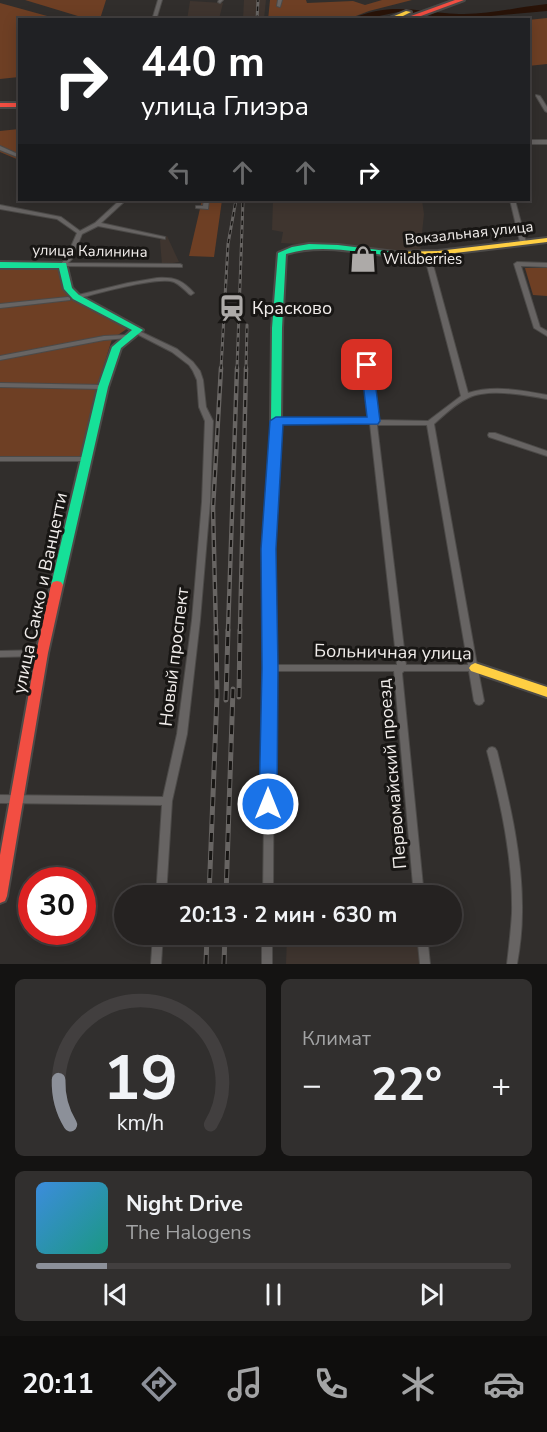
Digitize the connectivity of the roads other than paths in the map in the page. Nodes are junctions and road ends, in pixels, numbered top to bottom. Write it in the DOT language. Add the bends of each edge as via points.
graph roads {
  1 [pos="160,0"];
  2 [pos="443,0"];
  3 [pos="461,0"];
  4 [pos="155,18"];
  5 [pos="394,18"];
  6 [pos="409,18"];
  7 [pos="538,96"];
  8 [pos="0,99"];
  9 [pos="18,100"];
  10 [pos="0,105"];
  11 [pos="18,105"];
  12 [pos="547,111"];
  13 [pos="530,142"];
  14 [pos="547,142"];
  15 [pos="0,148"];
  16 [pos="18,156"];
  17 [pos="122,201"];
  18 [pos="206,201"];
  19 [pos="512,201"];
  20 [pos="0,207"];
  21 [pos="198,207"];
  22 [pos="97,224"];
  23 [pos="80,233"];
  24 [pos="163,238"];
  25 [pos="547,240"];
  26 [pos="524,242"];
  27 [pos="430,256"];
  28 [pos="0,265"];
  29 [pos="63,265"];
  30 [pos="547,265"];
  31 [pos="180,266"];
  32 [pos="191,293"];
  33 [pos="72,298"];
  34 [pos="0,306"];
  35 [pos="137,332"];
  36 [pos="547,334"];
  37 [pos="126,338"];
  38 [pos="0,358"];
  39 [pos="367,365"];
  40 [pos="0,386"];
  41 [pos="103,387"];
  42 [pos="465,396"];
  43 [pos="547,396"];
  44 [pos="276,421"];
  45 [pos="374,421"];
  46 [pos="430,423"];
  47 [pos="492,435"];
  48 [pos="547,454"];
  49 [pos="0,459"];
  50 [pos="85,459"];
  51 [pos="42,653"];
  52 [pos="0,654"];
  53 [pos="402,667"];
  54 [pos="270,668"];
  55 [pos="475,668"];
  56 [pos="547,692"];
  57 [pos="479,701"];
  58 [pos="492,751"];
  59 [pos="0,799"];
  60 [pos="15,799"];
  61 [pos="167,801"];
  62 [pos="162,885"];
  63 [pos="268,885"];
  64 [pos="418,885"];
  65 [pos="0,896"];
  66 [pos="157,945"];
  67 [pos="267,945"];
  68 [pos="423,945"];
  69 [pos="156,964"];
  70 [pos="267,964"];
  71 [pos="425,964"];
  72 [pos="512,964"];
  1 -- 4 [label="street"];
  2 -- 5 [label="main road"];
  3 -- 6 [label="main road"];
  7 -- 12 [label="street"];
  8 -- 9 [label="main road"];
  10 -- 11 [label="main road"];
  13 -- 14 [label="street"];
  15 -- 16 [label="street"];
  17 -- 22 [label="street"];
  18 -- 21 [label="street" via="206,208"];
  19 -- 26 [label="street"];
  20 -- 23 [label="street" via="59,218"];
  22 -- 23 [label="street"];
  22 -- 24 [label="street"];
  23 -- 29 [label="street"];
  25 -- 26 [label="main road, Вокзальная улица"];
  26 -- 27 [label="main road, Вокзальная улица"];
  27 -- 42 [label="street"];
  27 -- 44 [label="main road, Вокзальная улица" via="311,246 282,253"];
  28 -- 29 [label="main road, улица Калинина"];
  29 -- 31 [label="street, улица Калинина"];
  29 -- 33 [label="main road"];
  30 -- 36 [label="street" via="517,264 537,328"];
  32 -- 33 [label="street" via="169,279"];
  33 -- 34 [label="street"];
  33 -- 35 [label="main road" via="134,327"];
  35 -- 37 [label="main road"];
  35 -- 61 [label="street, Новый проспект" via="177,352 193,366 199,378 202,411 209,421 196,620 182,734"];
  37 -- 38 [label="street" via="104,338"];
  37 -- 41 [label="main road, улица Сакко и Ванцетти" via="117,347"];
  39 -- 45 [label="street, Первомайский проезд"];
  40 -- 41 [label="street"];
  41 -- 50 [label="main road, улица Сакко и Ванцетти"];
  42 -- 43 [label="street" via="501,391"];
  42 -- 46 [label="street"];
  44 -- 45 [label="street"];
  44 -- 54 [label="street" via="268,549"];
  45 -- 46 [label="street"];
  45 -- 53 [label="street, Первомайский проезд"];
  46 -- 55 [label="street"];
  47 -- 48 [label="street"];
  49 -- 50 [label="street"];
  50 -- 51 [label="main road, улица Сакко и Ванцетти"];
  51 -- 52 [label="street"];
  51 -- 60 [label="main road, улица Сакко и Ванцетти"];
  53 -- 54 [label="street, Больничная улица"];
  53 -- 55 [label="street, Больничная улица"];
  53 -- 64 [label="street, Первомайский проезд" via="398,672"];
  54 -- 63 [label="street"];
  55 -- 56 [label="main road, Больничная улица"];
  55 -- 57 [label="street"];
  58 -- 72 [label="street" via="515,881 518,930"];
  59 -- 60 [label="street"];
  60 -- 61 [label="street"];
  60 -- 65 [label="main road, улица Сакко и Ванцетти"];
  61 -- 62 [label="street, Новый проспект"];
  66 -- 69 [label="street"];
  67 -- 70 [label="street"];
  68 -- 71 [label="street"];
}
